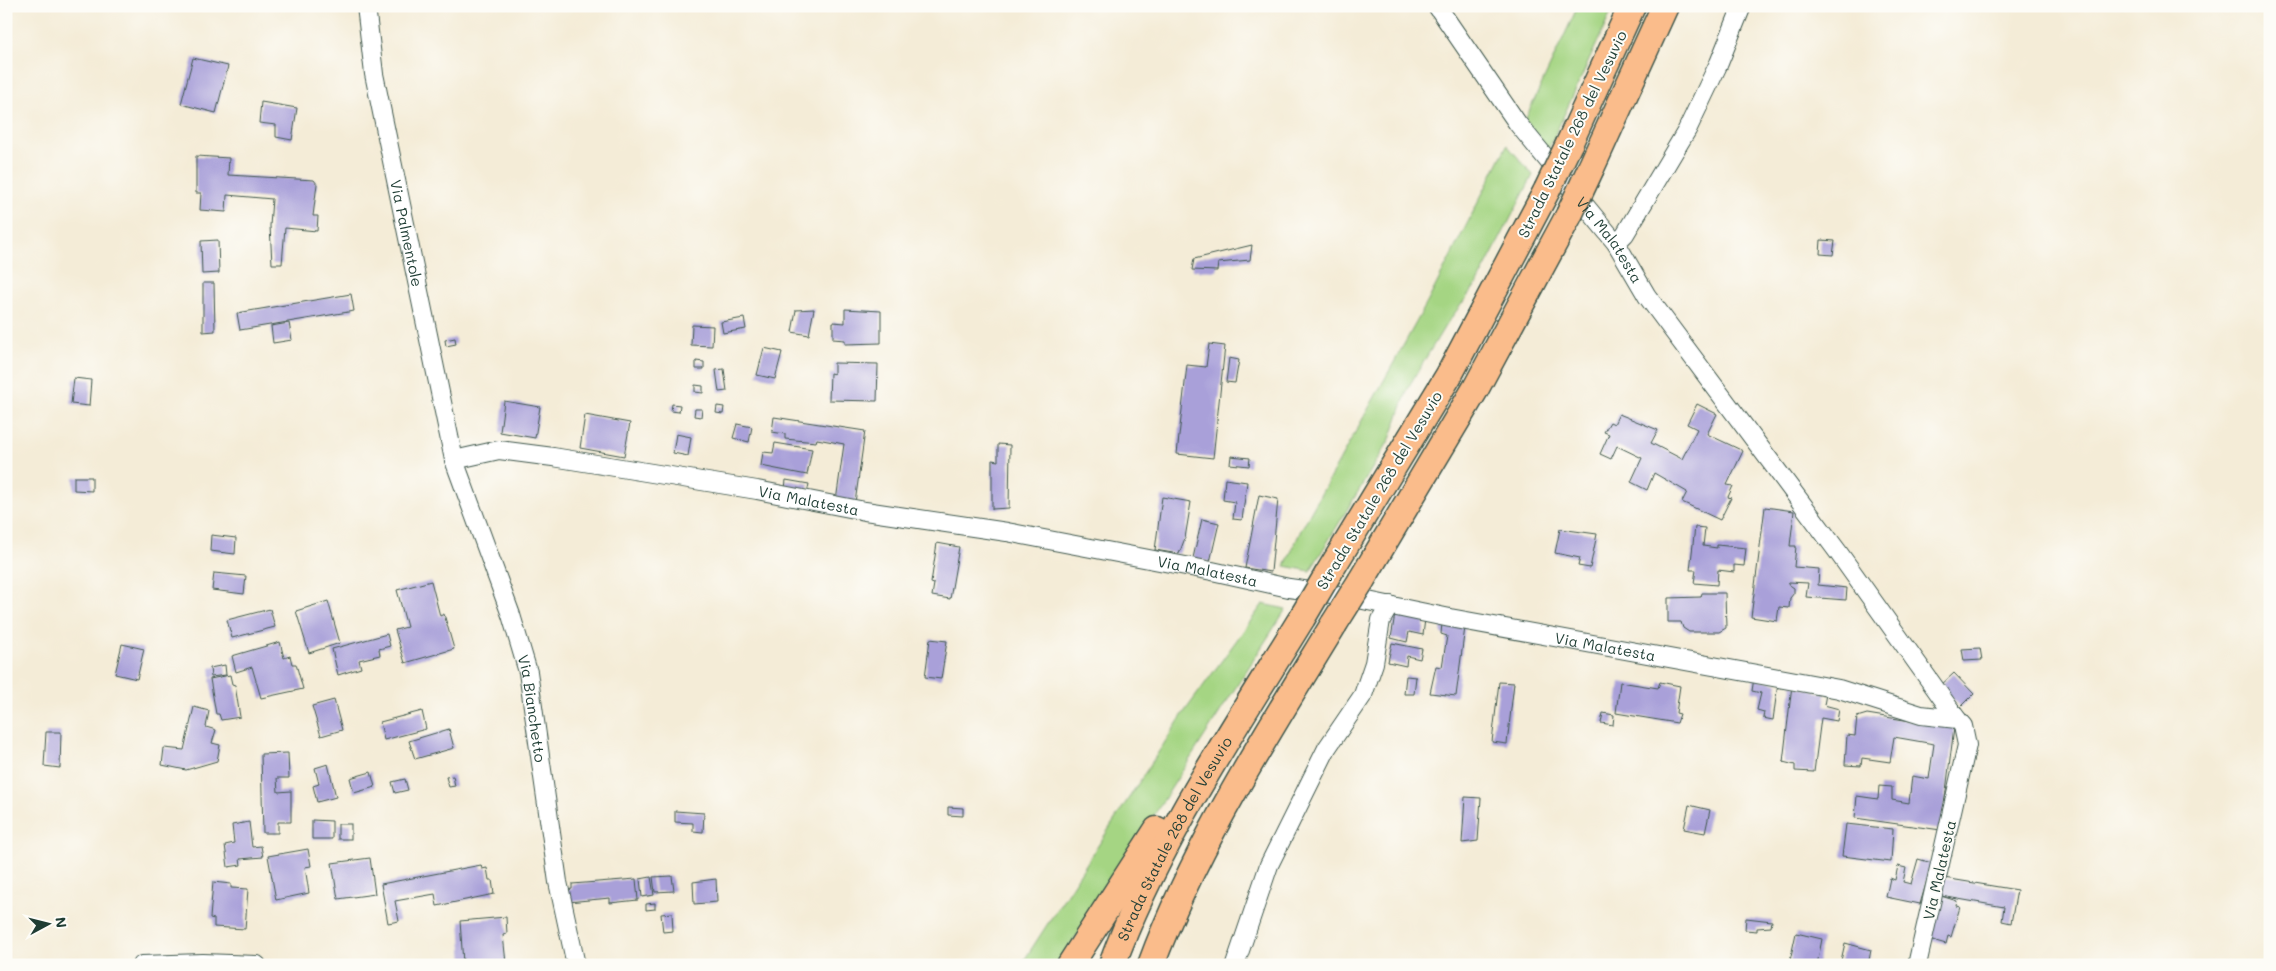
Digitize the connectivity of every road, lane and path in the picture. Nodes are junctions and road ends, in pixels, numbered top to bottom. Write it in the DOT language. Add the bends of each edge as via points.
graph roads {
  1 [pos="366,6"];
  2 [pos="1437,6"];
  3 [pos="1632,6"];
  4 [pos="1664,6"];
  5 [pos="1742,6"];
  6 [pos="1616,244"];
  7 [pos="454,460"];
  8 [pos="1390,605"];
  9 [pos="1957,720"];
  10 [pos="1229,736"];
  11 [pos="142,965"];
  12 [pos="256,965"];
  13 [pos="576,965"];
  14 [pos="1070,965"];
  15 [pos="1112,965"];
  16 [pos="1150,965"];
  17 [pos="1235,965"];
  18 [pos="1916,965"];
  1 -- 7 [label="street, Via Palmentole" via="374,74"];
  2 -- 6 [label="street, Via Malatesta" via="1518,124"];
  3 -- 10 [label="highway, Strada Statale 268 del Vesuvio, bridge" via="1569,144 1448,375"];
  4 -- 16 [label="highway, Strada Statale 268 del Vesuvio, bridge" via="1569,215 1476,388 1240,780 1184,886"];
  5 -- 6 [label="street" via="1687,130"];
  6 -- 9 [label="street, Via Malatesta" via="1647,296 1838,552"];
  7 -- 8 [label="street, Via Malatesta" via="499,450 553,456 1007,532"];
  7 -- 13 [label="street, Via Bianchetto" via="505,598 528,672 558,882"];
  8 -- 9 [label="street, Via Malatesta" via="1839,689 1921,714"];
  8 -- 17 [label="street" via="1381,620 1374,663 1362,695 1327,748 1269,865"];
  9 -- 18 [label="street, Via Malatesta" via="1963,726 1967,744"];
  10 -- 14 [label="highway" via="1154,835"];
  10 -- 15 [label="highway, Strada Statale 268 del Vesuvio" via="1154,868"];
  11 -- 12 [label="street"];
}
